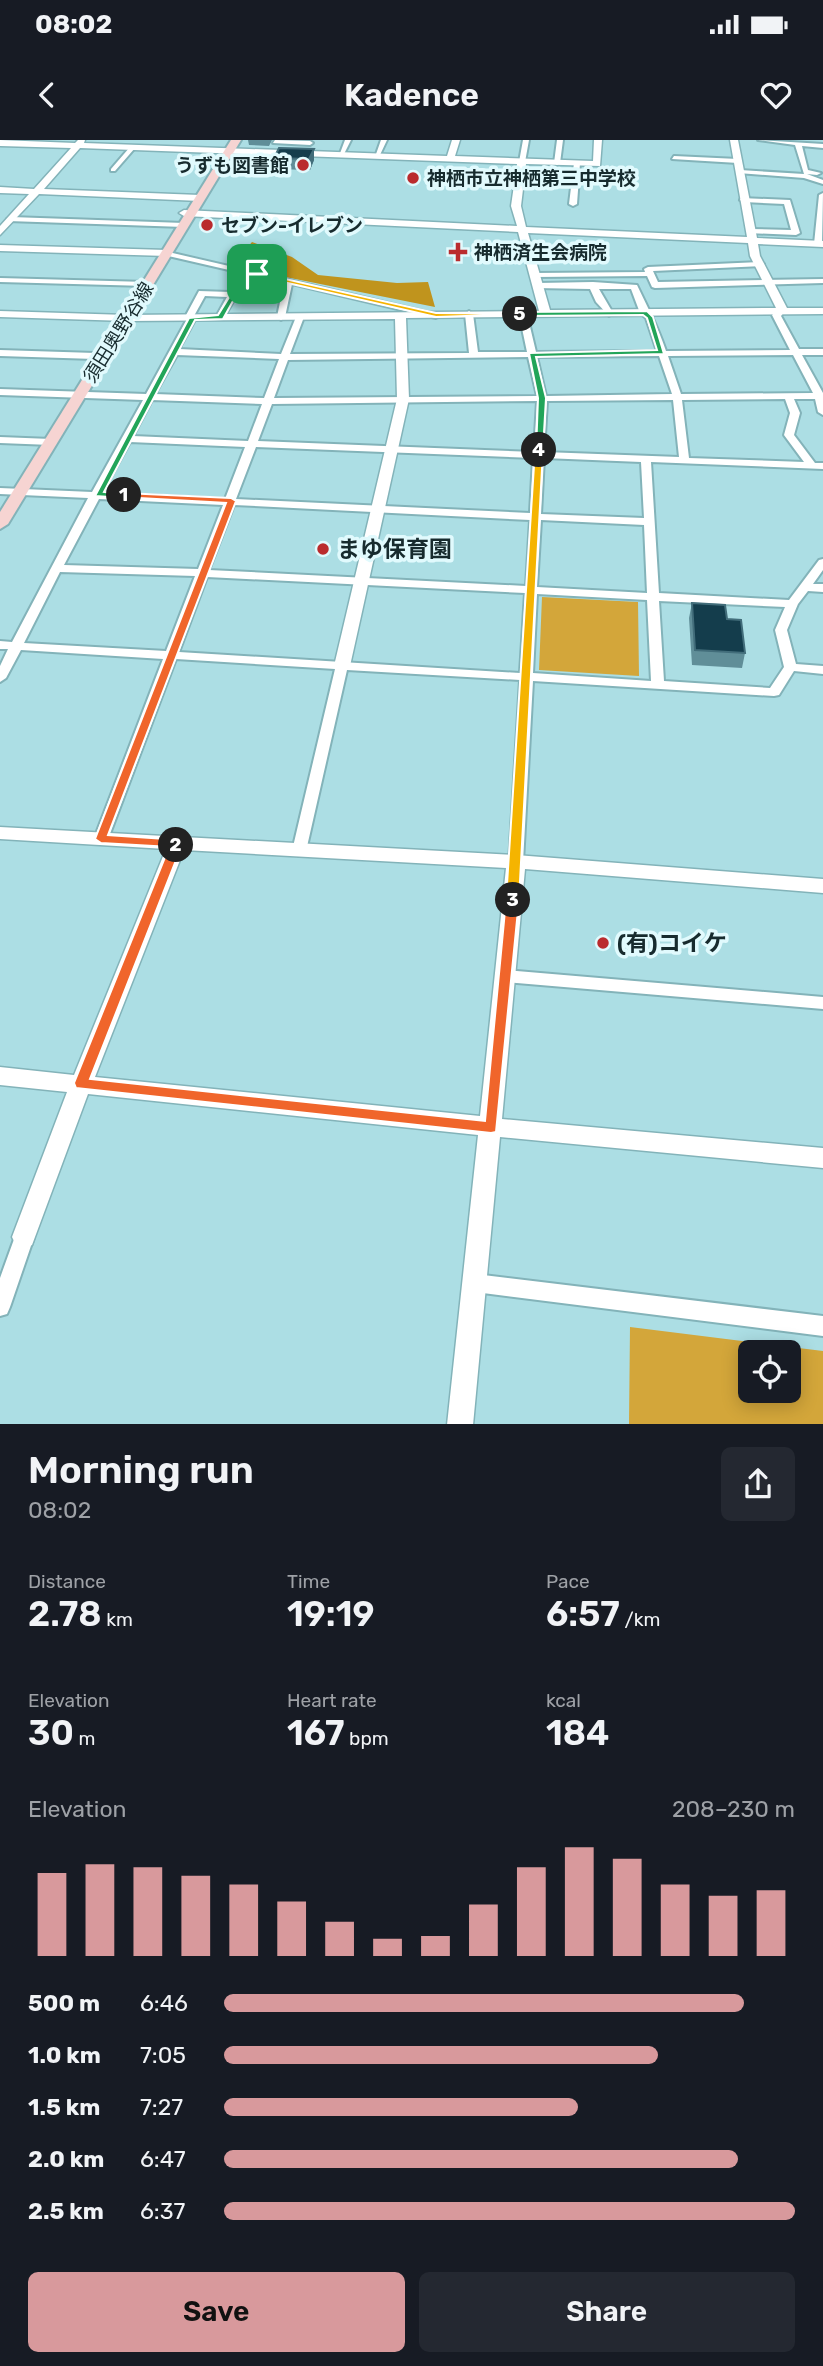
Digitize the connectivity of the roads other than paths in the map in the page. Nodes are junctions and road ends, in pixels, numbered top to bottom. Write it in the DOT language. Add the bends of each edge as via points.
graph roads {
  1 [pos="348,140"];
  2 [pos="384,140"];
  3 [pos="456,140"];
  4 [pos="526,140"];
  5 [pos="560,140"];
  6 [pos="598,140"];
  7 [pos="734,140"];
  8 [pos="761,140"];
  9 [pos="276,141"];
  10 [pos="311,141"];
  11 [pos="0,143"];
  12 [pos="81,143"];
  13 [pos="230,145"];
  14 [pos="798,145"];
  15 [pos="823,146"];
  16 [pos="132,148"];
  17 [pos="269,152"];
  18 [pos="304,154"];
  19 [pos="341,155"];
  20 [pos="377,156"];
  21 [pos="674,158"];
  22 [pos="450,159"];
  23 [pos="522,162"];
  24 [pos="557,163"];
  25 [pos="577,163"];
  26 [pos="803,164"];
  27 [pos="823,166"];
  28 [pos="739,167"];
  29 [pos="113,170"];
  30 [pos="823,173"];
  31 [pos="823,182"];
  32 [pos="0,191"];
  33 [pos="36,192"];
  34 [pos="823,195"];
  35 [pos="197,198"];
  36 [pos="744,200"];
  37 [pos="573,204"];
  38 [pos="822,206"];
  39 [pos="184,219"];
  40 [pos="4,226"];
  41 [pos="523,229"];
  42 [pos="751,236"];
  43 [pos="779,237"];
  44 [pos="820,244"];
  45 [pos="0,248"];
  46 [pos="163,253"];
  47 [pos="760,264"];
  48 [pos="246,272"];
  49 [pos="649,274"];
  50 [pos="0,280"];
  51 [pos="288,281"];
  52 [pos="536,281"];
  53 [pos="768,281"];
  54 [pos="823,281"];
  55 [pos="144,284"];
  56 [pos="593,285"];
  57 [pos="231,295"];
  58 [pos="781,311"];
  59 [pos="823,311"];
  60 [pos="545,313"];
  61 [pos="609,313"];
  62 [pos="644,313"];
  63 [pos="0,314"];
  64 [pos="470,314"];
  65 [pos="523,314"];
  66 [pos="436,315"];
  67 [pos="400,316"];
  68 [pos="220,317"];
  69 [pos="281,317"];
  70 [pos="300,317"];
  71 [pos="123,318"];
  72 [pos="190,318"];
  73 [pos="175,352"];
  74 [pos="662,352"];
  75 [pos="795,352"];
  76 [pos="823,352"];
  77 [pos="0,353"];
  78 [pos="474,355"];
  79 [pos="532,355"];
  80 [pos="95,356"];
  81 [pos="401,356"];
  82 [pos="286,357"];
  83 [pos="0,392"];
  84 [pos="76,394"];
  85 [pos="150,396"];
  86 [pos="677,396"];
  87 [pos="788,396"];
  88 [pos="821,396"];
  89 [pos="542,398"];
  90 [pos="403,399"];
  91 [pos="269,401"];
  92 [pos="823,412"];
  93 [pos="127,439"];
  94 [pos="0,440"];
  95 [pos="46,442"];
  96 [pos="254,444"];
  97 [pos="391,449"];
  98 [pos="539,456"];
  99 [pos="646,460"];
  100 [pos="684,460"];
  101 [pos="811,466"];
  102 [pos="823,466"];
  103 [pos="10,491"];
  104 [pos="99,494"];
  105 [pos="231,501"];
  106 [pos="0,508"];
  107 [pos="379,508"];
  108 [pos="536,516"];
  109 [pos="648,522"];
  110 [pos="0,524"];
  111 [pos="823,562"];
  112 [pos="56,568"];
  113 [pos="203,573"];
  114 [pos="362,581"];
  115 [pos="805,587"];
  116 [pos="823,588"];
  117 [pos="530,590"];
  118 [pos="653,598"];
  119 [pos="792,604"];
  120 [pos="0,645"];
  121 [pos="17,646"];
  122 [pos="171,656"];
  123 [pos="342,666"];
  124 [pos="790,667"];
  125 [pos="823,670"];
  126 [pos="526,677"];
  127 [pos="0,678"];
  128 [pos="659,686"];
  129 [pos="0,833"];
  130 [pos="101,839"];
  131 [pos="177,843"];
  132 [pos="299,851"];
  133 [pos="516,862"];
  134 [pos="823,886"];
  135 [pos="506,976"];
  136 [pos="823,1003"];
  137 [pos="0,1076"];
  138 [pos="81,1083"];
  139 [pos="491,1127"];
  140 [pos="823,1158"];
  141 [pos="24,1237"];
  142 [pos="475,1283"];
  143 [pos="0,1307"];
  144 [pos="823,1326"];
  145 [pos="460,1424"];
  1 -- 19 [label="street"];
  2 -- 20 [label="street"];
  3 -- 22 [label="street"];
  4 -- 23 [label="street"];
  5 -- 24 [label="street"];
  6 -- 25 [label="street" via="597,164"];
  7 -- 28 [label="street"];
  8 -- 14 [label="street"];
  9 -- 10 [label="street"];
  9 -- 17 [label="street"];
  10 -- 18 [label="street"];
  11 -- 12 [label="street"];
  12 -- 16 [label="street"];
  12 -- 33 [label="street"];
  13 -- 16 [label="street"];
  13 -- 17 [label="street"];
  13 -- 35 [label="main road, 須田奥野谷線"];
  14 -- 15 [label="street"];
  14 -- 26 [label="street"];
  16 -- 29 [label="street"];
  17 -- 18 [label="street"];
  18 -- 19 [label="street"];
  19 -- 20 [label="street"];
  20 -- 22 [label="street"];
  21 -- 28 [label="street"];
  22 -- 23 [label="street"];
  23 -- 24 [label="street"];
  23 -- 41 [label="street" via="516,206"];
  24 -- 25 [label="street"];
  25 -- 37 [label="street"];
  26 -- 27 [label="street"];
  26 -- 30 [label="street" via="805,172"];
  28 -- 31 [label="street"];
  28 -- 36 [label="street"];
  32 -- 33 [label="street"];
  33 -- 35 [label="street"];
  33 -- 40 [label="street"];
  34 -- 38 [label="street"];
  35 -- 39 [label="main road, 須田奥野谷線"];
  36 -- 42 [label="street"];
  36 -- 43 [label="street" via="787,202 796,233"];
  38 -- 44 [label="street"];
  39 -- 40 [label="street"];
  39 -- 41 [label="street"];
  39 -- 46 [label="main road, 須田奥野谷線"];
  41 -- 42 [label="street"];
  41 -- 52 [label="street"];
  42 -- 43 [label="street"];
  42 -- 47 [label="street"];
  43 -- 44 [label="street"];
  45 -- 46 [label="street"];
  46 -- 48 [label="street"];
  46 -- 55 [label="main road, 須田奥野谷線"];
  47 -- 49 [label="street" via="648,269"];
  47 -- 53 [label="street"];
  48 -- 51 [label="street"];
  48 -- 57 [label="street"];
  49 -- 52 [label="street"];
  49 -- 53 [label="street" via="655,285"];
  50 -- 55 [label="street"];
  51 -- 66 [label="street"];
  51 -- 69 [label="street"];
  52 -- 56 [label="street"];
  52 -- 60 [label="street"];
  53 -- 54 [label="street"];
  53 -- 58 [label="street"];
  55 -- 71 [label="main road, 須田奥野谷線"];
  56 -- 61 [label="street"];
  56 -- 62 [label="street" via="634,286"];
  57 -- 68 [label="street"];
  57 -- 72 [label="street" via="202,293"];
  58 -- 59 [label="street"];
  58 -- 62 [label="street"];
  58 -- 75 [label="street" via="776,315"];
  60 -- 61 [label="street"];
  60 -- 65 [label="street"];
  61 -- 62 [label="street"];
  62 -- 74 [label="street" via="650,317"];
  63 -- 71 [label="street"];
  64 -- 65 [label="street"];
  64 -- 66 [label="street"];
  64 -- 78 [label="street"];
  65 -- 79 [label="street"];
  66 -- 67 [label="street"];
  67 -- 70 [label="street"];
  67 -- 81 [label="street"];
  68 -- 69 [label="street"];
  68 -- 72 [label="street"];
  69 -- 70 [label="street"];
  70 -- 82 [label="street"];
  71 -- 72 [label="street"];
  71 -- 80 [label="main road, 須田奥野谷線"];
  71 -- 84 [label="main road, 須田奥野谷線"];
  72 -- 73 [label="street"];
  73 -- 82 [label="street"];
  73 -- 85 [label="street"];
  74 -- 75 [label="street"];
  74 -- 79 [label="street"];
  74 -- 86 [label="street"];
  75 -- 76 [label="street"];
  75 -- 88 [label="street"];
  77 -- 80 [label="street"];
  78 -- 79 [label="street"];
  78 -- 81 [label="street"];
  79 -- 89 [label="street"];
  80 -- 84 [label="main road, 須田奥野谷線"];
  81 -- 82 [label="street"];
  81 -- 90 [label="street"];
  82 -- 91 [label="street"];
  83 -- 84 [label="street"];
  84 -- 85 [label="street"];
  84 -- 95 [label="main road, 須田奥野谷線"];
  85 -- 91 [label="street"];
  85 -- 93 [label="street"];
  86 -- 87 [label="street"];
  86 -- 89 [label="street"];
  86 -- 100 [label="street"];
  87 -- 88 [label="street"];
  87 -- 101 [label="street" via="794,413 789,435"];
  88 -- 92 [label="street"];
  89 -- 90 [label="street"];
  89 -- 98 [label="street"];
  90 -- 91 [label="street"];
  90 -- 97 [label="street"];
  91 -- 96 [label="street"];
  93 -- 96 [label="street"];
  93 -- 104 [label="street"];
  94 -- 95 [label="street"];
  95 -- 103 [label="main road, 須田奥野谷線"];
  96 -- 97 [label="street"];
  96 -- 105 [label="street"];
  97 -- 98 [label="street"];
  97 -- 107 [label="street"];
  98 -- 99 [label="street"];
  98 -- 108 [label="street"];
  99 -- 100 [label="street"];
  99 -- 109 [label="street"];
  100 -- 101 [label="street"];
  101 -- 102 [label="street"];
  103 -- 104 [label="street"];
  103 -- 106 [label="main road, 須田奥野谷線"];
  103 -- 110 [label="main road, 須田奥野谷線"];
  104 -- 105 [label="street"];
  104 -- 112 [label="street"];
  105 -- 107 [label="street"];
  105 -- 113 [label="street"];
  107 -- 108 [label="street"];
  107 -- 114 [label="street"];
  108 -- 109 [label="street"];
  108 -- 117 [label="street"];
  109 -- 118 [label="street"];
  111 -- 115 [label="street"];
  112 -- 113 [label="street"];
  112 -- 121 [label="street"];
  113 -- 114 [label="street"];
  113 -- 122 [label="street"];
  114 -- 117 [label="street"];
  114 -- 123 [label="street"];
  115 -- 116 [label="street"];
  115 -- 119 [label="street"];
  117 -- 118 [label="street"];
  117 -- 126 [label="street"];
  118 -- 119 [label="street"];
  118 -- 128 [label="street"];
  119 -- 124 [label="street" via="781,630"];
  120 -- 121 [label="street"];
  121 -- 122 [label="street"];
  121 -- 127 [label="street"];
  122 -- 123 [label="street"];
  122 -- 130 [label="street"];
  123 -- 126 [label="street"];
  123 -- 132 [label="street"];
  124 -- 125 [label="street"];
  124 -- 128 [label="street" via="774,692"];
  126 -- 128 [label="street"];
  126 -- 133 [label="street"];
  129 -- 130 [label="street"];
  130 -- 131 [label="street"];
  131 -- 132 [label="street"];
  131 -- 138 [label="street"];
  132 -- 133 [label="street"];
  133 -- 134 [label="street"];
  133 -- 135 [label="street"];
  135 -- 136 [label="street"];
  135 -- 139 [label="street"];
  137 -- 138 [label="street"];
  138 -- 139 [label="street"];
  138 -- 141 [label="street"];
  139 -- 140 [label="street"];
  139 -- 142 [label="street"];
  141 -- 143 [label="street"];
  142 -- 144 [label="street"];
  142 -- 145 [label="street"];
}
